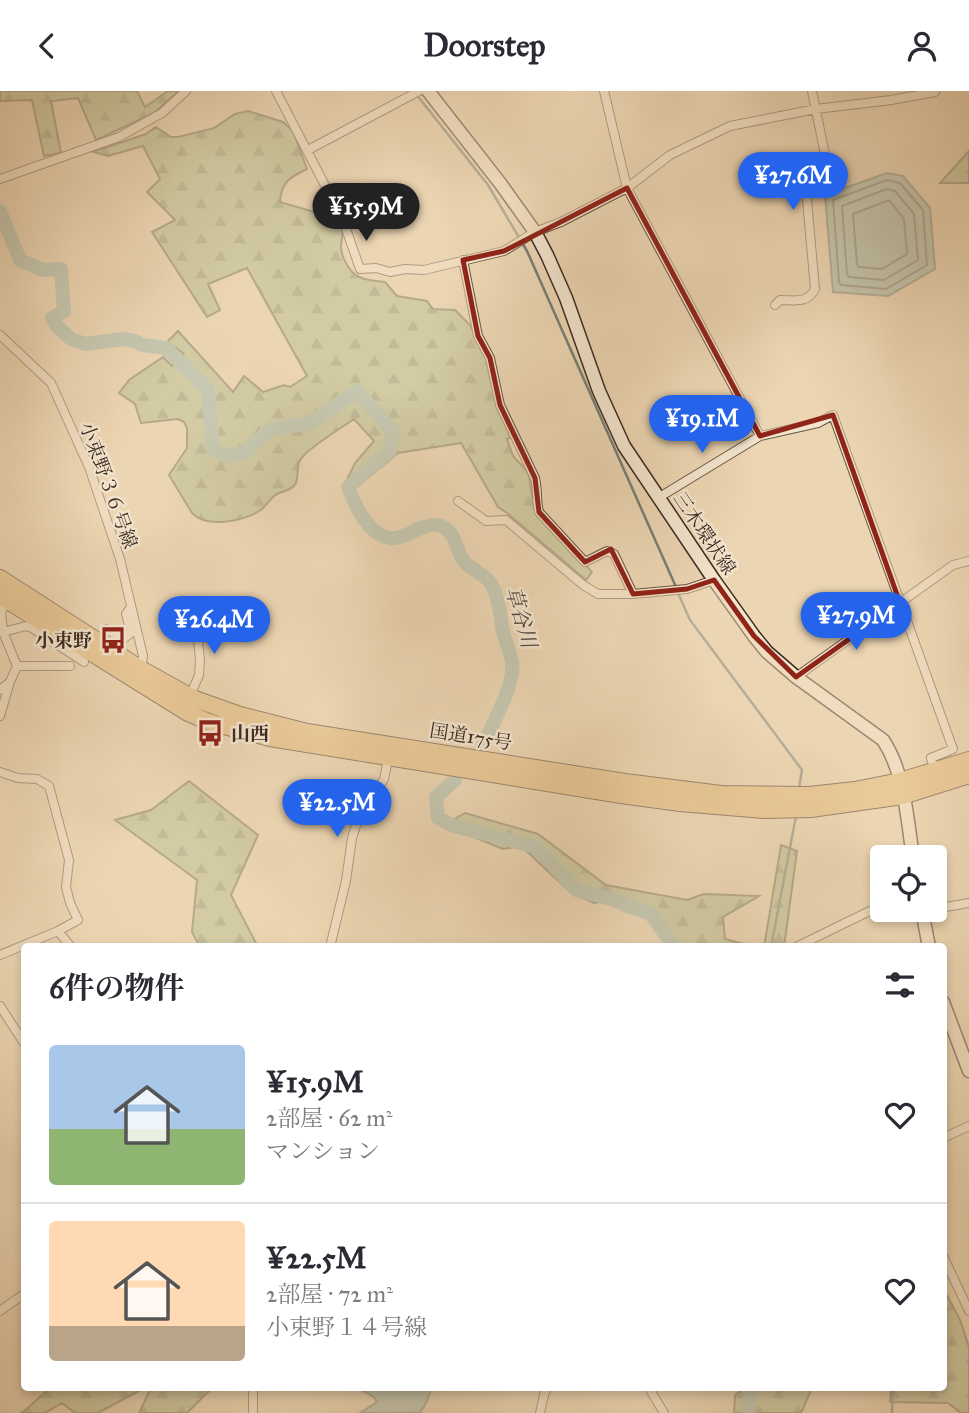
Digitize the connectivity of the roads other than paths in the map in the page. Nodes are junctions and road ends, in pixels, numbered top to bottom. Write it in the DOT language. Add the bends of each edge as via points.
graph roads {
  1 [pos="186,91"];
  2 [pos="276,91"];
  3 [pos="419,91"];
  4 [pos="428,91"];
  5 [pos="604,91"];
  6 [pos="812,91"];
  7 [pos="935,91"];
  8 [pos="816,109"];
  9 [pos="307,150"];
  10 [pos="0,179"];
  11 [pos="627,188"];
  12 [pos="535,232"];
  13 [pos="463,260"];
  14 [pos="775,305"];
  15 [pos="0,335"];
  16 [pos="760,436"];
  17 [pos="658,498"];
  18 [pos="458,501"];
  19 [pos="969,561"];
  20 [pos="0,578"];
  21 [pos="714,580"];
  22 [pos="7,594"];
  23 [pos="633,594"];
  24 [pos="900,603"];
  25 [pos="131,607"];
  26 [pos="195,610"];
  27 [pos="106,629"];
  28 [pos="3,632"];
  29 [pos="84,662"];
  30 [pos="17,666"];
  31 [pos="70,666"];
  32 [pos="141,669"];
  33 [pos="796,677"];
  34 [pos="10,682"];
  35 [pos="0,690"];
  36 [pos="190,697"];
  37 [pos="0,716"];
  38 [pos="389,752"];
  39 [pos="969,760"];
  40 [pos="935,771"];
  41 [pos="0,772"];
  42 [pos="969,775"];
  43 [pos="901,789"];
  44 [pos="911,845"];
  45 [pos="969,903"];
  46 [pos="947,907"];
  47 [pos="870,911"];
  48 [pos="928,922"];
  49 [pos="58,932"];
  50 [pos="30,943"];
  51 [pos="68,943"];
  52 [pos="331,943"];
  53 [pos="804,943"];
  54 [pos="929,943"];
  55 [pos="21,947"];
  56 [pos="0,955"];
  57 [pos="0,1006"];
  58 [pos="947,1009"];
  59 [pos="21,1038"];
  60 [pos="963,1039"];
  61 [pos="969,1071"];
  62 [pos="969,1126"];
  63 [pos="947,1135"];
  64 [pos="947,1264"];
  65 [pos="21,1296"];
  66 [pos="0,1311"];
  67 [pos="969,1311"];
  68 [pos="253,1391"];
  69 [pos="546,1391"];
  70 [pos="651,1391"];
  71 [pos="253,1413"];
  72 [pos="540,1413"];
  73 [pos="664,1413"];
  1 -- 10 [label="street" via="162,113 119,137"];
  2 -- 9 [label="street"];
  3 -- 9 [label="street"];
  4 -- 12 [label="main road, 三木環状線"];
  5 -- 11 [label="street"];
  6 -- 8 [label="street"];
  7 -- 8 [label="street"];
  8 -- 11 [label="street" via="730,126 670,155"];
  8 -- 14 [label="street" via="828,169 805,178 815,289 803,300 780,299"];
  9 -- 13 [label="street" via="360,269 424,270"];
  11 -- 12 [label="street"];
  11 -- 16 [label="street"];
  12 -- 13 [label="street" via="504,251"];
  12 -- 17 [label="main road, 三木環状線" via="624,446"];
  13 -- 23 [label="street" via="478,336 490,358 500,405 535,478 539,512 585,562 607,551 614,554"];
  15 -- 25 [label="street, 小束野３６号線" via="51,383 99,494"];
  16 -- 17 [label="street"];
  16 -- 24 [label="street" via="818,423 833,415"];
  17 -- 21 [label="main road, 三木環状線"];
  18 -- 23 [label="street" via="485,521 506,520 598,594"];
  19 -- 24 [label="street" via="953,565"];
  20 -- 22 [label="highway, 国道175号"];
  21 -- 23 [label="street" via="687,589"];
  21 -- 33 [label="main road, 三木環状線" via="767,652"];
  22 -- 28 [label="street" via="1,612"];
  22 -- 32 [label="highway, 国道175号"];
  22 -- 38 [label="highway, 国道175号" via="188,713 209,722 270,738"];
  24 -- 33 [label="street"];
  24 -- 40 [label="street" via="953,749 931,758"];
  25 -- 27 [label="street" via="126,614 131,633 123,639"];
  25 -- 32 [label="street, 小束野３６号線" via="143,656"];
  26 -- 36 [label="street" via="200,660"];
  28 -- 29 [label="street" via="32,628"];
  28 -- 30 [label="street"];
  30 -- 31 [label="street"];
  30 -- 34 [label="street"];
  32 -- 36 [label="highway, 国道175号"];
  33 -- 43 [label="main road, 三木環状線" via="883,740 895,762"];
  34 -- 35 [label="street"];
  34 -- 37 [label="street"];
  36 -- 38 [label="highway, 国道175号" via="283,727"];
  38 -- 43 [label="highway, 国道175号" via="721,794"];
  38 -- 52 [label="street" via="384,779 358,819 352,838"];
  39 -- 40 [label="highway, 国道175号"];
  40 -- 43 [label="highway, 国道175号"];
  41 -- 49 [label="street" via="49,786 69,860 66,887 78,920"];
  42 -- 43 [label="highway, 国道175号"];
  43 -- 44 [label="main road, 三木環状線"];
  45 -- 46 [label="street"];
  47 -- 53 [label="street"];
  48 -- 54 [label="main road"];
  49 -- 50 [label="street"];
  49 -- 51 [label="street"];
  55 -- 56 [label="street"];
  57 -- 59 [label="street"];
  58 -- 60 [label="main road"];
  60 -- 61 [label="main road"];
  62 -- 63 [label="street"];
  64 -- 67 [label="street"];
  65 -- 66 [label="street"];
  68 -- 71 [label="street"];
  69 -- 72 [label="street"];
  70 -- 73 [label="street"];
}
